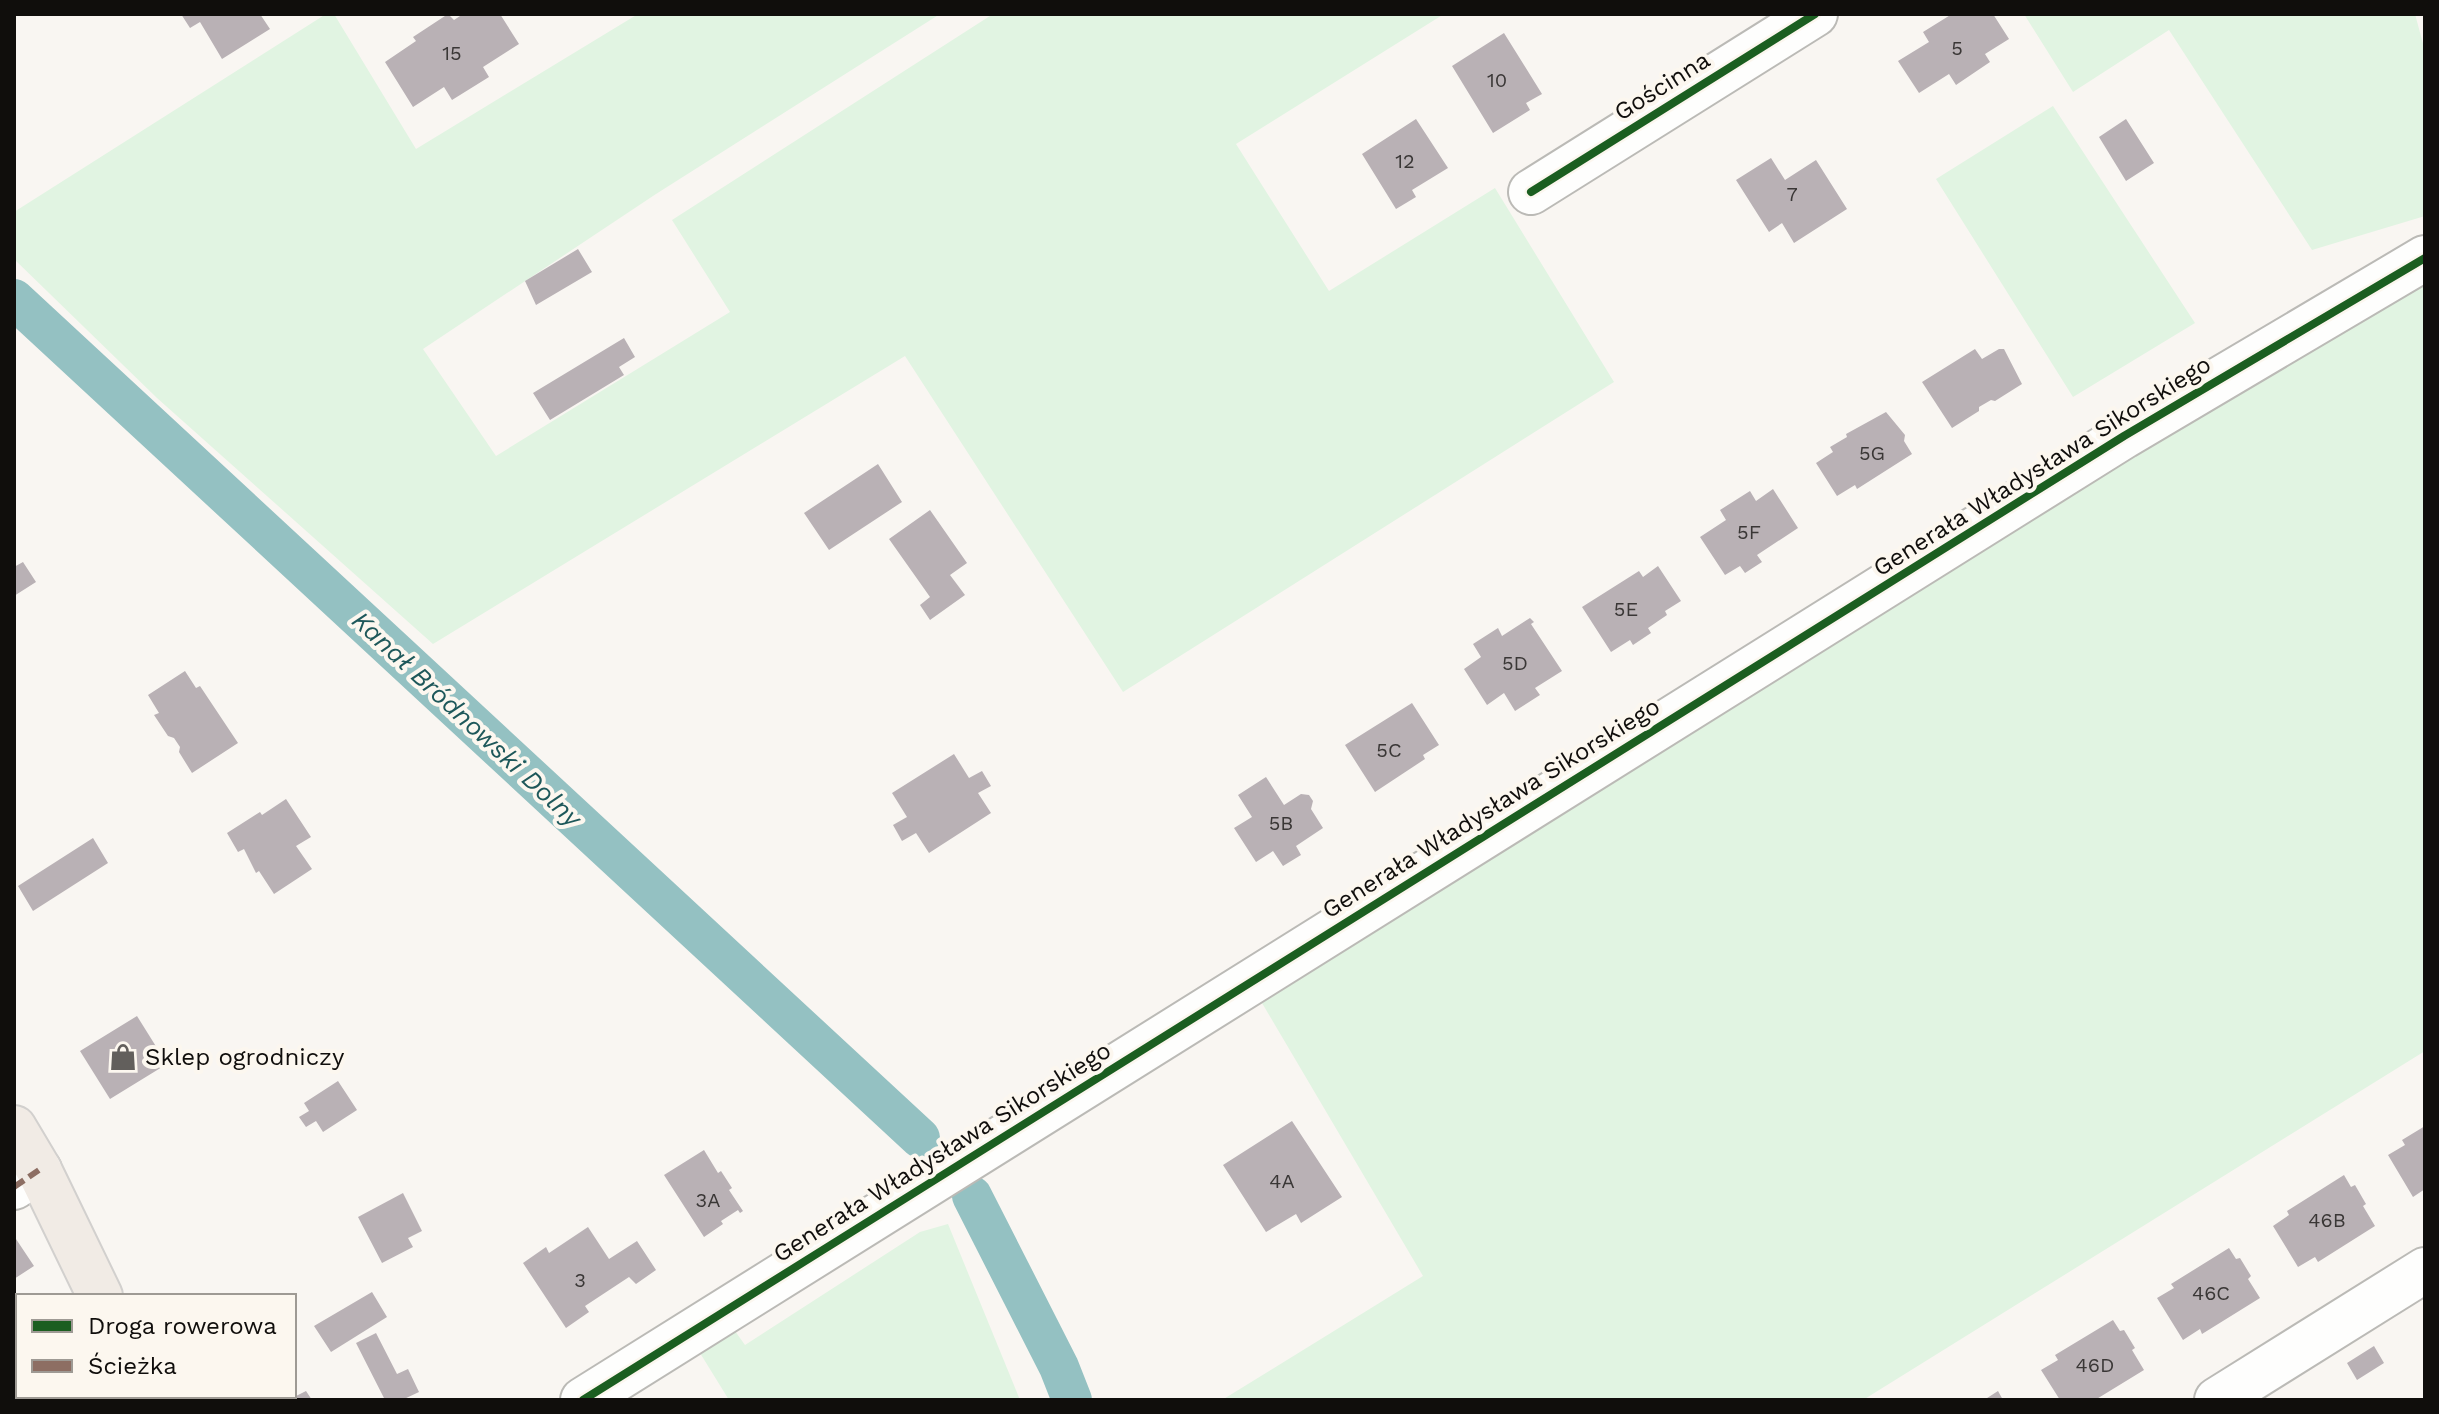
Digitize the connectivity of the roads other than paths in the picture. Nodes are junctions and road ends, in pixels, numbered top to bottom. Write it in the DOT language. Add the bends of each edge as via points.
graph roads {
  1 [pos="1815,14"];
  2 [pos="1531,192"];
  3 [pos="2425,258"];
  4 [pos="14,1128"];
  5 [pos="27,1179"];
  6 [pos="2425,1270"];
  7 [pos="99,1294"];
  8 [pos="583,1400"];
  9 [pos="2217,1400"];
  1 -- 2 [label="street, Gościnna"];
  3 -- 8 [label="street, Generała Władysława Sikorskiego" via="2124,436"];
  4 -- 5 [label="main road"];
  5 -- 7 [label="main road"];
  6 -- 9 [label="street"];
}
